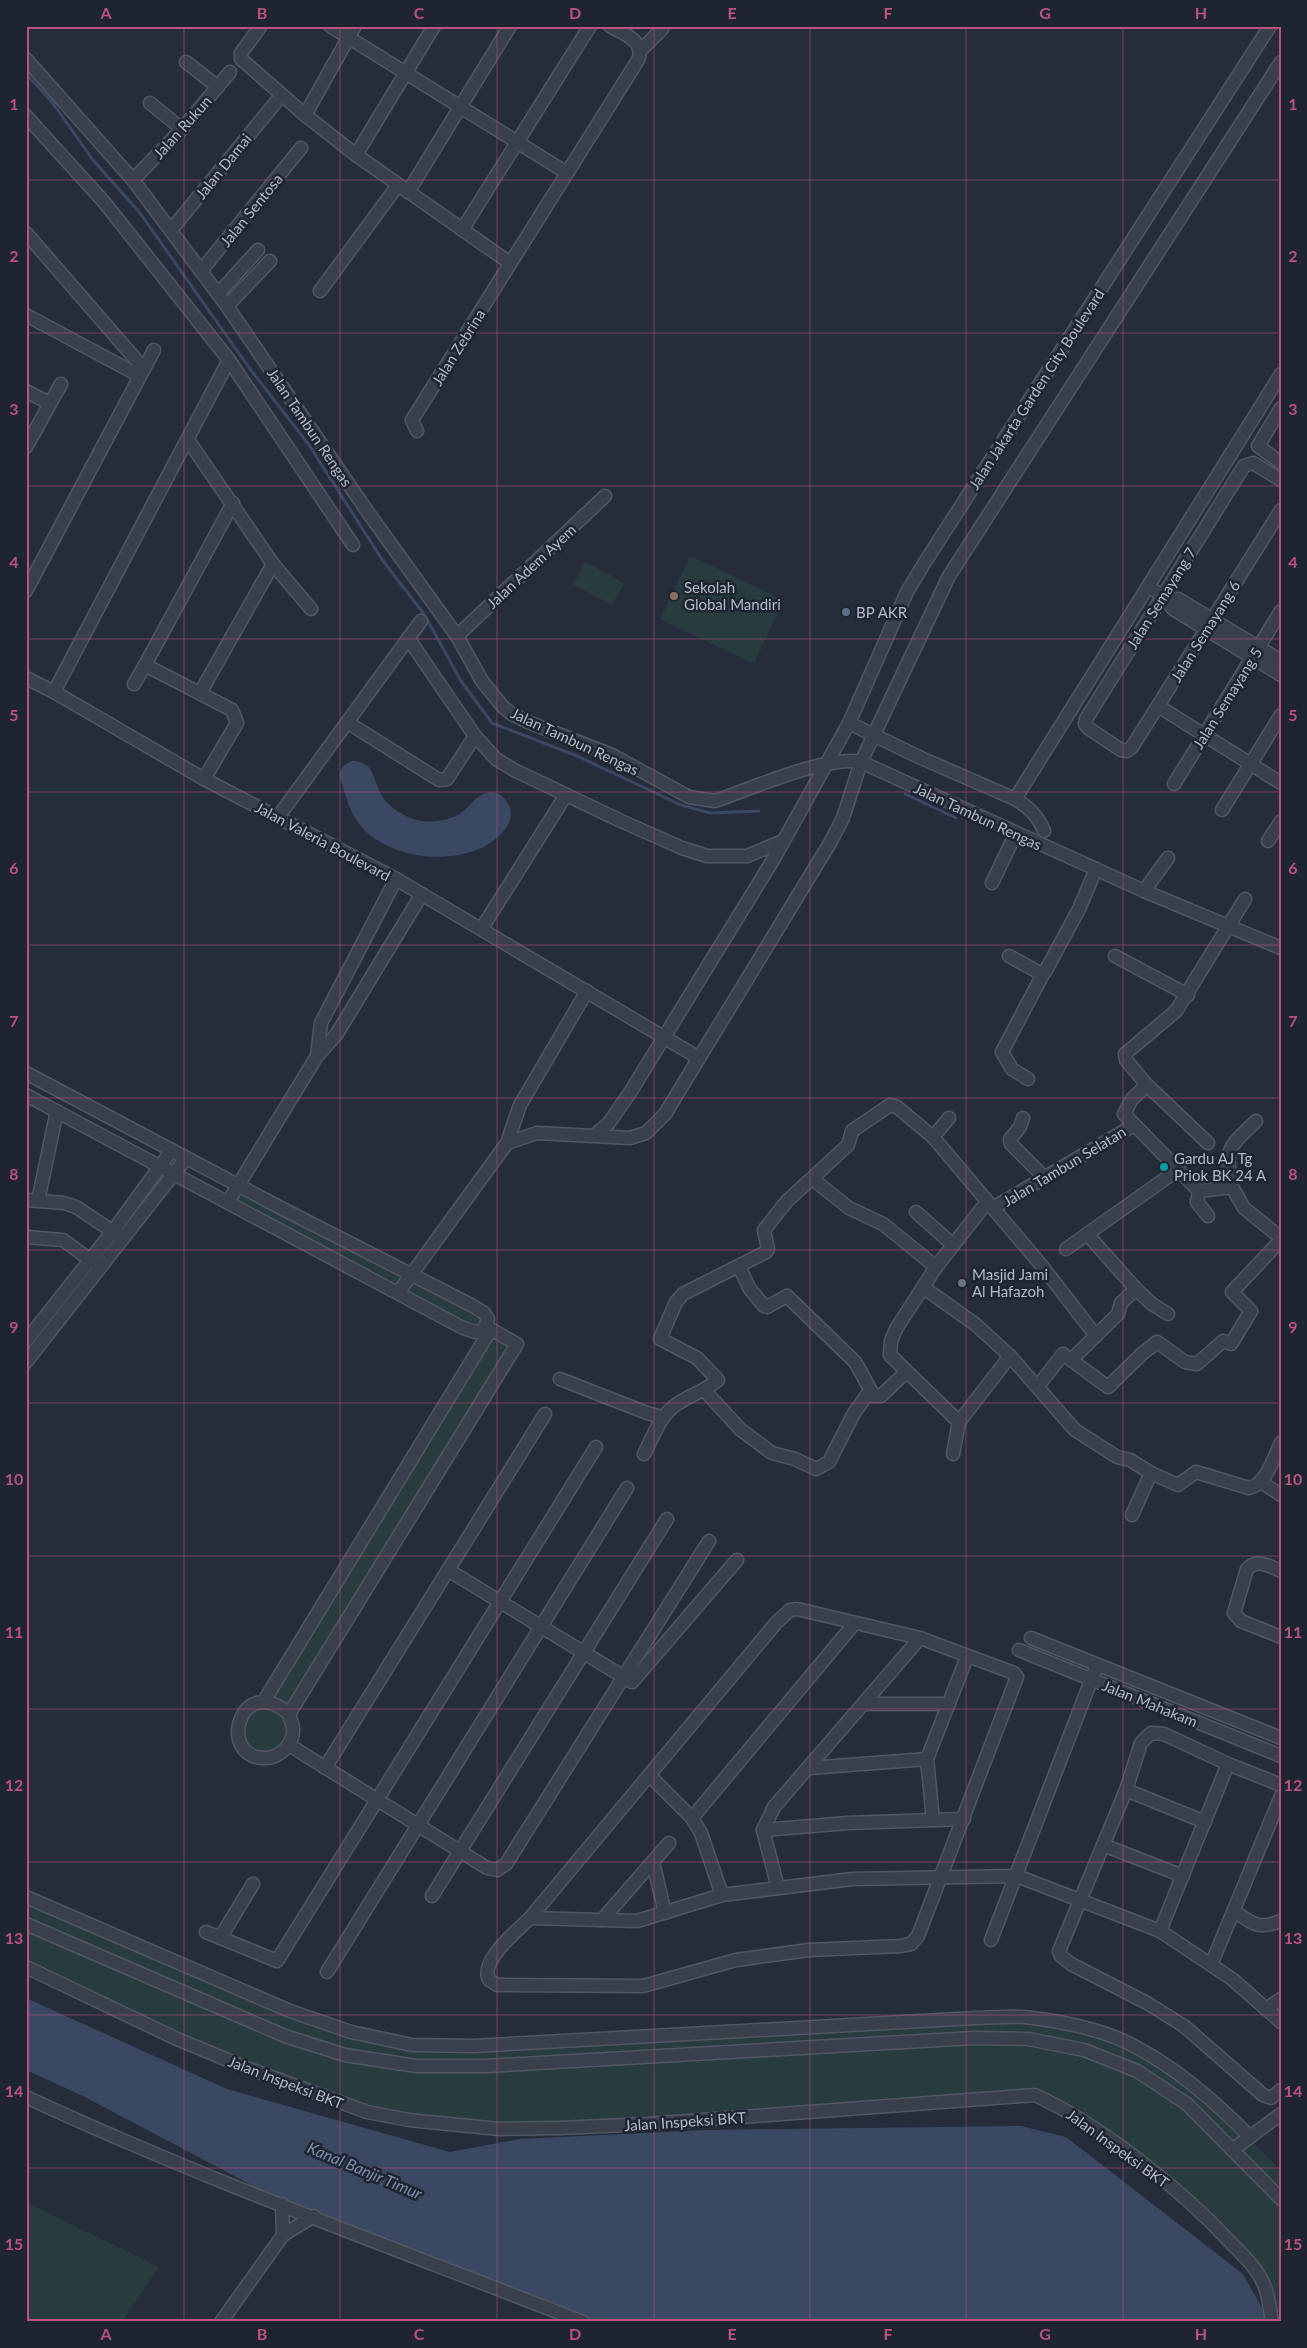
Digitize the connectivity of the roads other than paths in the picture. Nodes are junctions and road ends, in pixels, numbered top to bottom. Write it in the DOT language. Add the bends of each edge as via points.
graph roads {
  1 [pos="330,26"];
  2 [pos="355,26"];
  3 [pos="434,26"];
  4 [pos="510,26"];
  5 [pos="590,26"];
  6 [pos="610,26"];
  7 [pos="1270,26"];
  8 [pos="260,27"];
  9 [pos="662,28"];
  10 [pos="347,38"];
  11 [pos="641,50"];
  12 [pos="26,59"];
  13 [pos="186,62"];
  14 [pos="1281,62"];
  15 [pos="230,72"];
  16 [pos="405,73"];
  17 [pos="218,87"];
  18 [pos="276,102"];
  19 [pos="150,103"];
  20 [pos="462,108"];
  21 [pos="304,115"];
  22 [pos="26,116"];
  23 [pos="182,129"];
  24 [pos="516,142"];
  25 [pos="300,148"];
  26 [pos="356,155"];
  27 [pos="567,172"];
  28 [pos="133,180"];
  29 [pos="403,188"];
  30 [pos="171,230"];
  31 [pos="462,230"];
  32 [pos="26,233"];
  33 [pos="258,250"];
  34 [pos="270,261"];
  35 [pos="510,263"];
  36 [pos="201,270"];
  37 [pos="320,291"];
  38 [pos="218,294"];
  39 [pos="227,306"];
  40 [pos="26,315"];
  41 [pos="154,350"];
  42 [pos="230,360"];
  43 [pos="142,372"];
  44 [pos="1281,374"];
  45 [pos="61,384"];
  46 [pos="26,391"];
  47 [pos="49,403"];
  48 [pos="1281,408"];
  49 [pos="417,430"];
  50 [pos="188,440"];
  51 [pos="26,448"];
  52 [pos="1281,462"];
  53 [pos="1281,480"];
  54 [pos="605,496"];
  55 [pos="233,503"];
  56 [pos="1281,510"];
  57 [pos="353,545"];
  58 [pos="273,564"];
  59 [pos="1148,586"];
  60 [pos="26,591"];
  61 [pos="1164,597"];
  62 [pos="311,609"];
  63 [pos="1281,612"];
  64 [pos="421,621"];
  65 [pos="1208,625"];
  66 [pos="457,636"];
  67 [pos="408,638"];
  68 [pos="1255,653"];
  69 [pos="1281,661"];
  70 [pos="145,664"];
  71 [pos="1281,675"];
  72 [pos="26,678"];
  73 [pos="134,684"];
  74 [pos="54,692"];
  75 [pos="200,693"];
  76 [pos="1158,706"];
  77 [pos="1281,715"];
  78 [pos="347,722"];
  79 [pos="848,723"];
  80 [pos="873,735"];
  81 [pos="1205,735"];
  82 [pos="475,736"];
  83 [pos="1127,751"];
  84 [pos="861,762"];
  85 [pos="1251,764"];
  86 [pos="825,765"];
  87 [pos="204,779"];
  88 [pos="1281,783"];
  89 [pos="1174,784"];
  90 [pos="566,794"];
  91 [pos="1015,799"];
  92 [pos="1222,810"];
  93 [pos="278,816"];
  94 [pos="1281,821"];
  95 [pos="1044,831"];
  96 [pos="1016,833"];
  97 [pos="783,841"];
  98 [pos="1268,841"];
  99 [pos="1168,858"];
  100 [pos="1094,873"];
  101 [pos="396,879"];
  102 [pos="992,883"];
  103 [pos="1144,891"];
  104 [pos="422,894"];
  105 [pos="1245,898"];
  106 [pos="482,928"];
  107 [pos="1226,930"];
  108 [pos="1281,948"];
  109 [pos="1009,956"];
  110 [pos="1115,956"];
  111 [pos="1043,974"];
  112 [pos="587,991"];
  113 [pos="1188,995"];
  114 [pos="663,1037"];
  115 [pos="317,1056"];
  116 [pos="699,1058"];
  117 [pos="26,1073"];
  118 [pos="1028,1079"];
  119 [pos="1147,1085"];
  120 [pos="26,1095"];
  121 [pos="57,1111"];
  122 [pos="949,1118"];
  123 [pos="1023,1118"];
  124 [pos="1256,1121"];
  125 [pos="1134,1125"];
  126 [pos="595,1135"];
  127 [pos="933,1136"];
  128 [pos="507,1143"];
  129 [pos="1208,1143"];
  130 [pos="172,1150"];
  131 [pos="186,1158"];
  132 [pos="161,1166"];
  133 [pos="1179,1169"];
  134 [pos="174,1173"];
  135 [pos="1044,1177"];
  136 [pos="810,1180"];
  137 [pos="238,1185"];
  138 [pos="1232,1187"];
  139 [pos="1199,1191"];
  140 [pos="32,1200"];
  141 [pos="228,1202"];
  142 [pos="990,1205"];
  143 [pos="916,1212"];
  144 [pos="1208,1216"];
  145 [pos="118,1234"];
  146 [pos="1087,1234"];
  147 [pos="26,1238"];
  148 [pos="1280,1238"];
  149 [pos="953,1245"];
  150 [pos="1066,1249"];
  151 [pos="95,1264"];
  152 [pos="739,1267"];
  153 [pos="936,1267"];
  154 [pos="410,1274"];
  155 [pos="924,1288"];
  156 [pos="1136,1289"];
  157 [pos="398,1293"];
  158 [pos="1168,1314"];
  159 [pos="489,1328"];
  160 [pos="1096,1336"];
  161 [pos="26,1341"];
  162 [pos="1010,1356"];
  163 [pos="1071,1360"];
  164 [pos="26,1362"];
  165 [pos="906,1372"];
  166 [pos="560,1379"];
  167 [pos="1038,1386"];
  168 [pos="704,1390"];
  169 [pos="870,1391"];
  170 [pos="545,1414"];
  171 [pos="663,1417"];
  172 [pos="959,1422"];
  173 [pos="1281,1443"];
  174 [pos="596,1447"];
  175 [pos="644,1454"];
  176 [pos="954,1454"];
  177 [pos="1151,1473"];
  178 [pos="1261,1482"];
  179 [pos="627,1488"];
  180 [pos="1281,1495"];
  181 [pos="1132,1515"];
  182 [pos="667,1519"];
  183 [pos="710,1541"];
  184 [pos="737,1560"];
  185 [pos="448,1570"];
  186 [pos="1281,1571"];
  187 [pos="500,1602"];
  188 [pos="854,1624"];
  189 [pos="541,1627"];
  190 [pos="1281,1637"];
  191 [pos="920,1638"];
  192 [pos="1032,1638"];
  193 [pos="1019,1650"];
  194 [pos="583,1653"];
  195 [pos="967,1657"];
  196 [pos="1097,1664"];
  197 [pos="624,1677"];
  198 [pos="1091,1679"];
  199 [pos="264,1702"];
  200 [pos="864,1704"];
  201 [pos="949,1704"];
  202 [pos="289,1714"];
  203 [pos="1281,1738"];
  204 [pos="289,1745"];
  205 [pos="1281,1756"];
  206 [pos="928,1759"];
  207 [pos="1228,1764"];
  208 [pos="325,1768"];
  209 [pos="810,1768"];
  210 [pos="650,1776"];
  211 [pos="1281,1785"];
  212 [pos="1126,1790"];
  213 [pos="1281,1796"];
  214 [pos="377,1800"];
  215 [pos="692,1818"];
  216 [pos="964,1819"];
  217 [pos="933,1820"];
  218 [pos="1205,1822"];
  219 [pos="418,1826"];
  220 [pos="763,1830"];
  221 [pos="669,1843"];
  222 [pos="1103,1845"];
  223 [pos="459,1851"];
  224 [pos="653,1862"];
  225 [pos="1017,1876"];
  226 [pos="1183,1876"];
  227 [pos="942,1877"];
  228 [pos="253,1884"];
  229 [pos="778,1888"];
  230 [pos="722,1895"];
  231 [pos="432,1896"];
  232 [pos="26,1897"];
  233 [pos="1081,1901"];
  234 [pos="1234,1911"];
  235 [pos="666,1912"];
  236 [pos="530,1918"];
  237 [pos="602,1920"];
  238 [pos="1281,1922"];
  239 [pos="26,1924"];
  240 [pos="206,1932"];
  241 [pos="1160,1932"];
  242 [pos="220,1938"];
  243 [pos="991,1940"];
  244 [pos="1211,1965"];
  245 [pos="26,1967"];
  246 [pos="327,1972"];
  247 [pos="1281,1999"];
  248 [pos="1266,2009"];
  249 [pos="1281,2022"];
  250 [pos="1281,2090"];
  251 [pos="26,2097"];
  252 [pos="1281,2114"];
  253 [pos="1250,2137"];
  254 [pos="1232,2150"];
  255 [pos="1281,2199"];
  256 [pos="282,2204"];
  257 [pos="314,2216"];
  258 [pos="283,2235"];
  259 [pos="234,2306"];
  260 [pos="221,2322"];
  261 [pos="233,2322"];
  262 [pos="582,2322"];
  263 [pos="1272,2322"];
  1 -- 10 [label="street"];
  2 -- 10 [label="street"];
  3 -- 16 [label="street"];
  4 -- 20 [label="street"];
  5 -- 24 [label="street"];
  6 -- 11 [label="street" via="634,40"];
  7 -- 79 [label="street, Jalan Jakarta Garden City Boulevard" via="925,562 907,592"];
  8 -- 21 [label="street" via="241,53 241,59"];
  9 -- 11 [label="street, Jalan Zebrina"];
  10 -- 16 [label="street"];
  10 -- 21 [label="street"];
  11 -- 27 [label="street, Jalan Zebrina" via="638,60"];
  12 -- 28 [label="street, Jalan Tambun Rengas"];
  13 -- 17 [label="street"];
  14 -- 80 [label="street, Jalan Jakarta Garden City Boulevard" via="950,576"];
  15 -- 17 [label="street, Jalan Rukun"];
  16 -- 20 [label="street"];
  16 -- 26 [label="street"];
  17 -- 23 [label="street, Jalan Rukun"];
  18 -- 30 [label="street, Jalan Damai"];
  19 -- 23 [label="street"];
  20 -- 24 [label="street"];
  20 -- 29 [label="street"];
  21 -- 26 [label="street"];
  22 -- 42 [label="street" via="104,202"];
  23 -- 28 [label="street, Jalan Rukun"];
  24 -- 27 [label="street"];
  24 -- 31 [label="street"];
  25 -- 36 [label="street, Jalan Sentosa"];
  26 -- 29 [label="street"];
  27 -- 35 [label="street, Jalan Zebrina"];
  28 -- 30 [label="street, Jalan Tambun Rengas"];
  29 -- 31 [label="street"];
  29 -- 37 [label="street"];
  30 -- 36 [label="street, Jalan Tambun Rengas"];
  31 -- 35 [label="street"];
  32 -- 43 [label="street"];
  33 -- 38 [label="street"];
  34 -- 39 [label="street"];
  35 -- 49 [label="street, Jalan Zebrina" via="412,420"];
  36 -- 38 [label="street, Jalan Tambun Rengas"];
  38 -- 39 [label="street, Jalan Tambun Rengas"];
  39 -- 66 [label="street, Jalan Tambun Rengas"];
  40 -- 43 [label="street"];
  41 -- 43 [label="street"];
  42 -- 50 [label="street"];
  42 -- 57 [label="street"];
  43 -- 60 [label="street"];
  44 -- 59 [label="street"];
  45 -- 47 [label="street"];
  46 -- 47 [label="street"];
  47 -- 51 [label="street"];
  48 -- 52 [label="street" via="1258,446"];
  50 -- 55 [label="street"];
  50 -- 74 [label="street"];
  53 -- 61 [label="street, Jalan Semayang 7" via="1253,463 1244,466"];
  54 -- 66 [label="street, Jalan Adem Ayem"];
  55 -- 58 [label="street"];
  55 -- 70 [label="street"];
  56 -- 65 [label="street, Jalan Semayang 6"];
  58 -- 62 [label="street"];
  58 -- 75 [label="street"];
  59 -- 61 [label="street"];
  59 -- 91 [label="street"];
  61 -- 65 [label="street" via="1178,599"];
  61 -- 83 [label="street, Jalan Semayang 7" via="1086,719 1088,728"];
  63 -- 68 [label="street, Jalan Semayang 5"];
  64 -- 67 [label="street"];
  65 -- 68 [label="street"];
  65 -- 76 [label="street, Jalan Semayang 6"];
  66 -- 86 [label="street, Jalan Tambun Rengas" via="482,681 512,714 603,751 689,797 716,801"];
  67 -- 78 [label="street"];
  67 -- 82 [label="street"];
  68 -- 69 [label="street"];
  68 -- 71 [label="street"];
  68 -- 81 [label="street, Jalan Semayang 5"];
  70 -- 73 [label="street"];
  70 -- 75 [label="street"];
  72 -- 74 [label="street, Jalan Valeria Boulevard"];
  74 -- 87 [label="street, Jalan Valeria Boulevard"];
  75 -- 87 [label="street" via="232,710 237,723"];
  76 -- 81 [label="street"];
  76 -- 83 [label="street, Jalan Semayang 6"];
  77 -- 85 [label="street"];
  78 -- 82 [label="street" via="439,780 447,779"];
  78 -- 93 [label="street"];
  79 -- 80 [label="street, Jalan Tambun Rengas"];
  79 -- 86 [label="street, Jalan Jakarta Garden City Boulevard"];
  80 -- 84 [label="street, Jalan Jakarta Garden City Boulevard"];
  80 -- 91 [label="street, Jalan Tambun Rengas"];
  81 -- 85 [label="street"];
  81 -- 89 [label="street, Jalan Semayang 5"];
  82 -- 90 [label="street" via="496,759"];
  84 -- 86 [label="street, Jalan Tambun Rengas" via="850,760"];
  84 -- 96 [label="street, Jalan Tambun Rengas"];
  84 -- 116 [label="street, Jalan Jakarta Garden City Boulevard" via="843,818 830,843"];
  85 -- 88 [label="street"];
  85 -- 92 [label="street"];
  86 -- 97 [label="street, Jalan Jakarta Garden City Boulevard"];
  87 -- 93 [label="street, Jalan Valeria Boulevard"];
  90 -- 97 [label="street" via="682,848 707,856 747,856"];
  90 -- 106 [label="street"];
  91 -- 95 [label="street, Jalan Tambun Rengas" via="1036,816"];
  93 -- 101 [label="street, Jalan Valeria Boulevard"];
  94 -- 98 [label="street"];
  96 -- 100 [label="street, Jalan Tambun Rengas"];
  96 -- 102 [label="street"];
  97 -- 114 [label="street, Jalan Jakarta Garden City Boulevard"];
  99 -- 103 [label="street"];
  100 -- 103 [label="street, Jalan Tambun Rengas"];
  100 -- 111 [label="street" via="1079,909"];
  101 -- 104 [label="street, Jalan Valeria Boulevard"];
  101 -- 115 [label="street" via="321,1022"];
  103 -- 107 [label="street, Jalan Tambun Rengas"];
  104 -- 106 [label="street, Jalan Valeria Boulevard"];
  104 -- 115 [label="street" via="336,1035"];
  105 -- 107 [label="street"];
  106 -- 112 [label="street, Jalan Valeria Boulevard"];
  107 -- 108 [label="street, Jalan Tambun Rengas"];
  107 -- 113 [label="street"];
  109 -- 111 [label="street"];
  110 -- 113 [label="street"];
  111 -- 118 [label="street" via="1002,1052 1012,1069"];
  112 -- 114 [label="street, Jalan Valeria Boulevard"];
  112 -- 128 [label="street" via="520,1105"];
  113 -- 119 [label="street" via="1176,1011 1124,1056"];
  114 -- 116 [label="street, Jalan Valeria Boulevard"];
  114 -- 126 [label="street, Jalan Jakarta Garden City Boulevard" via="618,1110"];
  115 -- 137 [label="street"];
  116 -- 126 [label="street, Jalan Jakarta Garden City Boulevard" via="665,1114 646,1133 630,1138"];
  117 -- 130 [label="street"];
  119 -- 125 [label="street, Jalan Tambun Selatan" via="1132,1099 1124,1115"];
  119 -- 129 [label="street"];
  120 -- 121 [label="street"];
  121 -- 132 [label="street"];
  121 -- 140 [label="street"];
  122 -- 127 [label="street"];
  123 -- 135 [label="street" via="1010,1139"];
  124 -- 138 [label="street" via="1230,1148 1226,1160"];
  125 -- 133 [label="street, Jalan Tambun Selatan"];
  125 -- 135 [label="street, Jalan Tambun Selatan"];
  126 -- 128 [label="street, Jalan Jakarta Garden City Boulevard" via="536,1133"];
  127 -- 136 [label="street" via="890,1105 852,1131 848,1146"];
  127 -- 142 [label="street"];
  128 -- 154 [label="street"];
  130 -- 131 [label="street"];
  130 -- 132 [label="street"];
  131 -- 134 [label="street"];
  131 -- 137 [label="street"];
  132 -- 134 [label="street"];
  132 -- 145 [label="street"];
  133 -- 139 [label="street, Jalan Tambun Selatan"];
  133 -- 146 [label="street"];
  134 -- 141 [label="street"];
  134 -- 145 [label="street"];
  135 -- 142 [label="street, Jalan Tambun Selatan"];
  136 -- 152 [label="street" via="787,1201 764,1230 767,1250"];
  136 -- 153 [label="street" via="849,1208 883,1224"];
  137 -- 141 [label="street"];
  137 -- 154 [label="street"];
  138 -- 139 [label="street"];
  138 -- 148 [label="street" via="1244,1208"];
  139 -- 144 [label="street" via="1197,1202"];
  140 -- 145 [label="street" via="76,1207"];
  141 -- 157 [label="street"];
  142 -- 149 [label="street, Jalan Tambun Selatan"];
  142 -- 160 [label="street, Jalan Tambun Selatan"];
  143 -- 149 [label="street"];
  145 -- 151 [label="street"];
  146 -- 150 [label="street"];
  146 -- 156 [label="street"];
  147 -- 151 [label="street" via="63,1240"];
  148 -- 163 [label="street" via="1232,1292 1251,1312 1231,1344 1223,1341 1196,1364 1185,1362 1157,1342 1108,1387"];
  149 -- 153 [label="street, Jalan Tambun Selatan"];
  151 -- 161 [label="street"];
  151 -- 164 [label="street"];
  152 -- 168 [label="street" via="682,1294 660,1336 697,1358 718,1378"];
  152 -- 169 [label="street" via="750,1289 766,1307 787,1296 855,1362"];
  153 -- 155 [label="street, Jalan Tambun Selatan"];
  154 -- 157 [label="street"];
  154 -- 159 [label="street" via="484,1312"];
  155 -- 162 [label="street" via="975,1324"];
  155 -- 165 [label="street, Jalan Tambun Selatan" via="891,1341 890,1355"];
  156 -- 158 [label="street"];
  156 -- 160 [label="street"];
  157 -- 159 [label="street" via="468,1330"];
  159 -- 199 [label="street"];
  159 -- 202 [label="street" via="517,1344"];
  160 -- 163 [label="street"];
  162 -- 167 [label="street"];
  162 -- 172 [label="street"];
  163 -- 167 [label="street" via="1062,1355"];
  165 -- 169 [label="street" via="881,1396 874,1396"];
  165 -- 172 [label="street, Jalan Tambun Selatan"];
  166 -- 171 [label="street"];
  167 -- 177 [label="street" via="1075,1430 1115,1456 1130,1460"];
  168 -- 169 [label="street" via="741,1430 772,1453 816,1469 829,1462 854,1413"];
  168 -- 171 [label="street" via="677,1404"];
  170 -- 185 [label="street"];
  171 -- 175 [label="street"];
  172 -- 176 [label="street"];
  173 -- 178 [label="street"];
  174 -- 187 [label="street"];
  177 -- 178 [label="street" via="1180,1485 1196,1472 1249,1488"];
  177 -- 181 [label="street"];
  178 -- 180 [label="street"];
  179 -- 189 [label="street"];
  182 -- 194 [label="street"];
  183 -- 197 [label="street"];
  184 -- 197 [label="street" via="632,1682"];
  185 -- 187 [label="street"];
  185 -- 208 [label="street"];
  186 -- 190 [label="street" via="1261,1563 1252,1564 1247,1569 1234,1613 1241,1621"];
  187 -- 189 [label="street"];
  187 -- 214 [label="street"];
  188 -- 191 [label="street"];
  188 -- 210 [label="street" via="797,1609 784,1614"];
  188 -- 215 [label="street"];
  189 -- 194 [label="street"];
  189 -- 219 [label="street"];
  191 -- 195 [label="street"];
  191 -- 200 [label="street"];
  192 -- 196 [label="street, Jalan Mahakam"];
  193 -- 198 [label="street, Jalan Mahakam"];
  194 -- 197 [label="street"];
  194 -- 223 [label="street"];
  195 -- 201 [label="street"];
  195 -- 216 [label="street" via="1014,1673 1017,1677"];
  196 -- 198 [label="street"];
  196 -- 203 [label="street, Jalan Mahakam"];
  197 -- 223 [label="street" via="506,1864 497,1870 487,1868"];
  198 -- 205 [label="street, Jalan Mahakam"];
  198 -- 225 [label="street"];
  199 -- 202 [label="street" via="278,1705"];
  199 -- 204 [label="street" via="250,1706 240,1716 237,1730 240,1744 250,1754 264,1758 278,1755"];
  200 -- 201 [label="street"];
  200 -- 209 [label="street"];
  201 -- 206 [label="street"];
  202 -- 204 [label="street" via="293,1730"];
  204 -- 208 [label="street"];
  206 -- 209 [label="street"];
  206 -- 217 [label="street"];
  207 -- 211 [label="street"];
  207 -- 212 [label="street" via="1156,1732 1141,1743"];
  207 -- 218 [label="street"];
  208 -- 214 [label="street"];
  209 -- 220 [label="street" via="774,1807"];
  210 -- 215 [label="street"];
  210 -- 236 [label="street"];
  212 -- 218 [label="street"];
  212 -- 222 [label="street"];
  213 -- 234 [label="street"];
  214 -- 219 [label="street"];
  214 -- 242 [label="street" via="278,1961"];
  215 -- 230 [label="street" via="701,1833"];
  216 -- 217 [label="street"];
  216 -- 227 [label="street"];
  217 -- 220 [label="street" via="848,1822"];
  218 -- 226 [label="street"];
  219 -- 223 [label="street"];
  219 -- 246 [label="street"];
  220 -- 229 [label="street"];
  221 -- 224 [label="street"];
  222 -- 226 [label="street"];
  222 -- 233 [label="street"];
  223 -- 231 [label="street"];
  224 -- 235 [label="street"];
  224 -- 237 [label="street"];
  225 -- 227 [label="street"];
  225 -- 233 [label="street"];
  225 -- 243 [label="street"];
  226 -- 241 [label="street"];
  227 -- 229 [label="street" via="852,1879"];
  227 -- 236 [label="street" via="912,1944 809,1950 736,1960 643,1986 497,1985 486,1975 490,1959"];
  228 -- 242 [label="street"];
  229 -- 230 [label="street"];
  230 -- 235 [label="street"];
  232 -- 253 [label="street" via="290,2011 351,2032 412,2045 474,2046 1031,2017 1084,2028 1135,2046 1188,2080"];
  233 -- 241 [label="street"];
  233 -- 250 [label="street" via="1061,1945 1061,1956 1184,2026 1263,2095 1271,2098"];
  234 -- 238 [label="street" via="1254,1925 1264,1927"];
  234 -- 244 [label="street"];
  235 -- 237 [label="street" via="637,1921"];
  236 -- 237 [label="street"];
  239 -- 254 [label="street" via="285,2036 345,2055 416,2066 496,2065 973,2038 1028,2039 1084,2050 1137,2071 1187,2104"];
  240 -- 242 [label="street"];
  241 -- 244 [label="street"];
  244 -- 248 [label="street"];
  245 -- 263 [label="street, Jalan Inspeksi BKT" via="177,2039 247,2068 367,2112 409,2120 498,2129 558,2128 656,2124 1035,2095 1065,2109 1103,2134 1213,2223 1264,2284"];
  247 -- 248 [label="street"];
  248 -- 249 [label="street"];
  251 -- 256 [label="street"];
  252 -- 253 [label="street"];
  253 -- 254 [label="street"];
  254 -- 255 [label="street"];
  256 -- 257 [label="street"];
  256 -- 258 [label="street"];
  257 -- 258 [label="street"];
  257 -- 262 [label="street"];
  258 -- 259 [label="street"];
  259 -- 260 [label="street"];
  259 -- 261 [label="street"];
}
